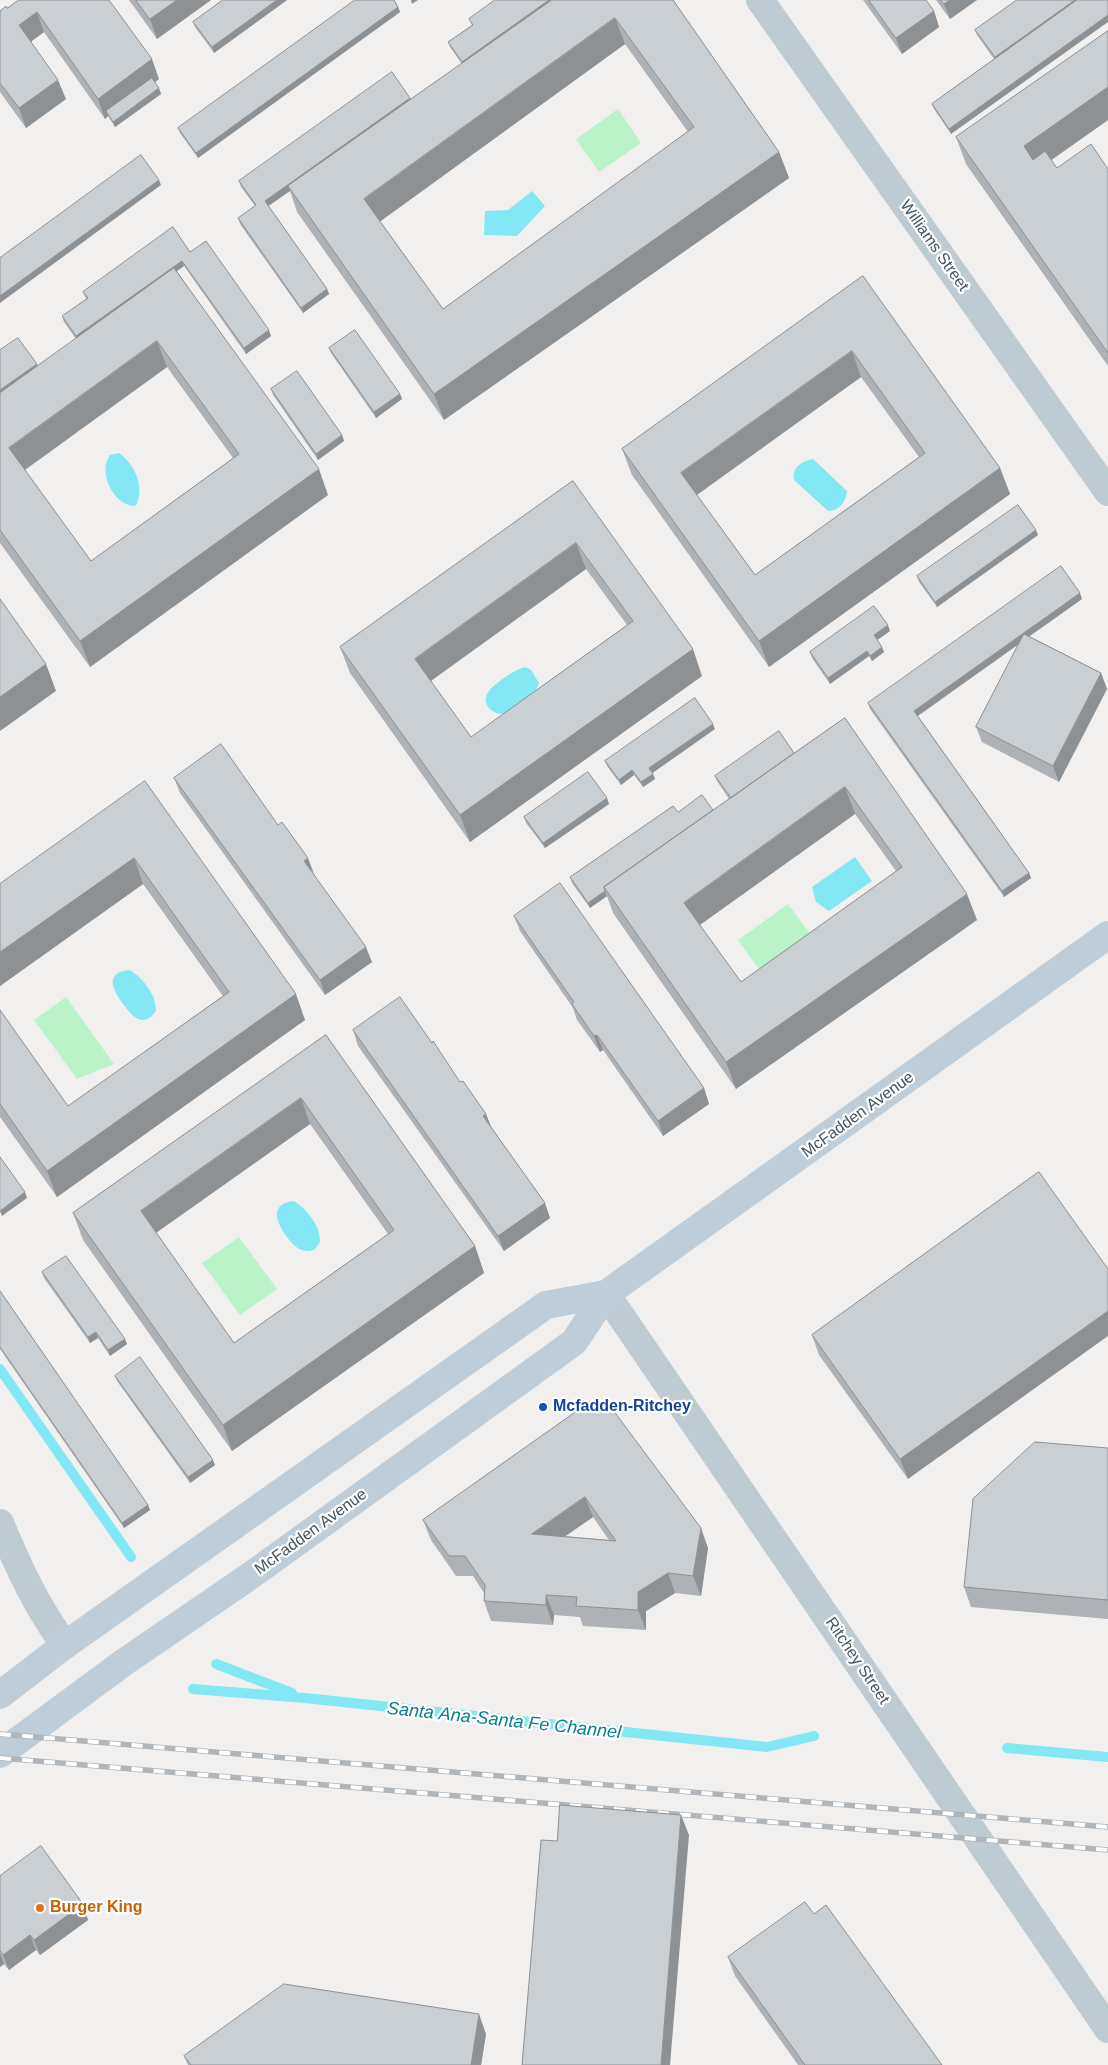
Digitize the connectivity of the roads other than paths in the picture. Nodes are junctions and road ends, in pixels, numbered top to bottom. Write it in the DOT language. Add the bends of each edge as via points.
graph roads {
  1 [pos="760,0"];
  2 [pos="1108,492"];
  3 [pos="1108,935"];
  4 [pos="606,1294"];
  5 [pos="0,1523"];
  6 [pos="65,1645"];
  7 [pos="0,1695"];
  8 [pos="0,1754"];
  9 [pos="1108,2028"];
  1 -- 2 [label="street, Williams Street"];
  3 -- 4 [label="main road, McFadden Avenue"];
  4 -- 6 [label="main road, McFadden Avenue" via="546,1305"];
  4 -- 8 [label="main road, McFadden Avenue" via="574,1342"];
  4 -- 9 [label="street, Ritchey Street"];
  5 -- 6 [label="street" via="36,1602"];
  6 -- 7 [label="main road, McFadden Avenue"];
}
